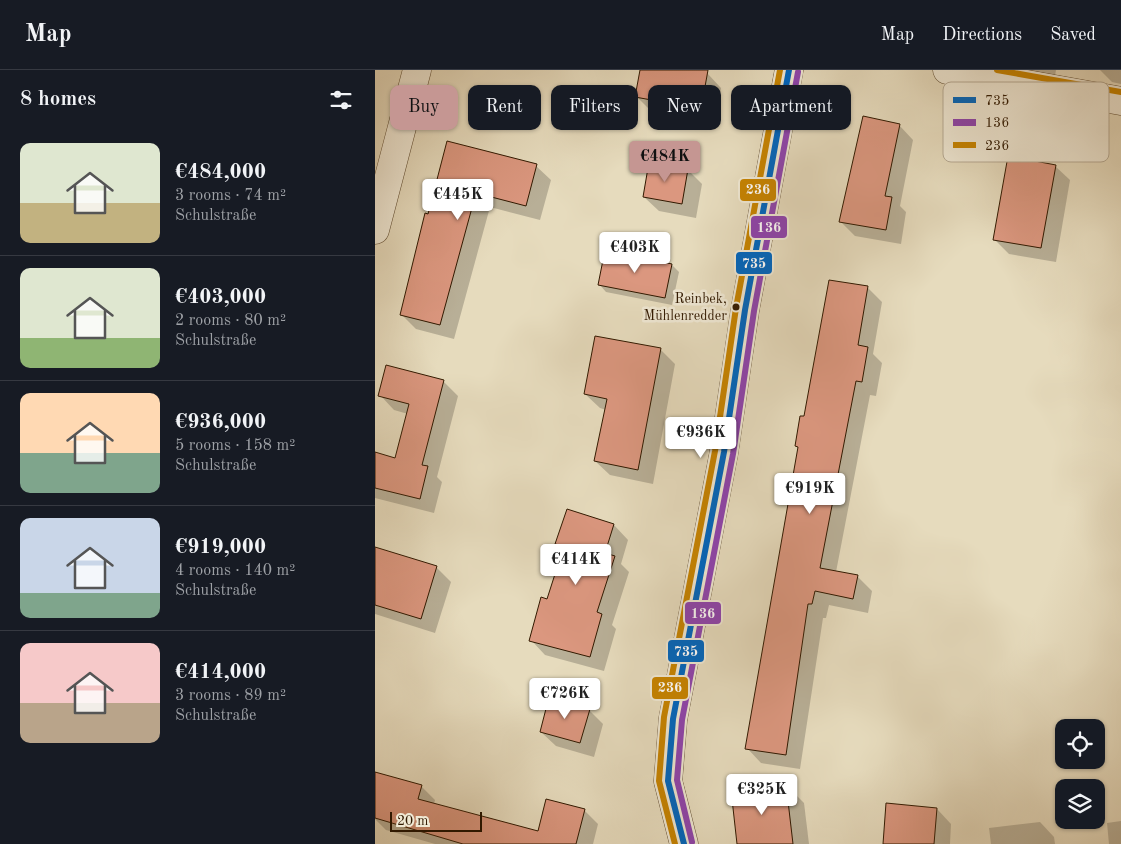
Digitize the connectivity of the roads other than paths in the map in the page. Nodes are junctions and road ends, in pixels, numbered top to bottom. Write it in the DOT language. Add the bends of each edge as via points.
graph roads {
  1 [pos="417,70"];
  2 [pos="789,70"];
  3 [pos="947,70"];
  4 [pos="1014,82"];
  5 [pos="375,230"];
  6 [pos="684,844"];
  1 -- 5 [label="street"];
  2 -- 6 [label="street" via="673,719 669,781"];
  3 -- 4 [label="street"];
}
